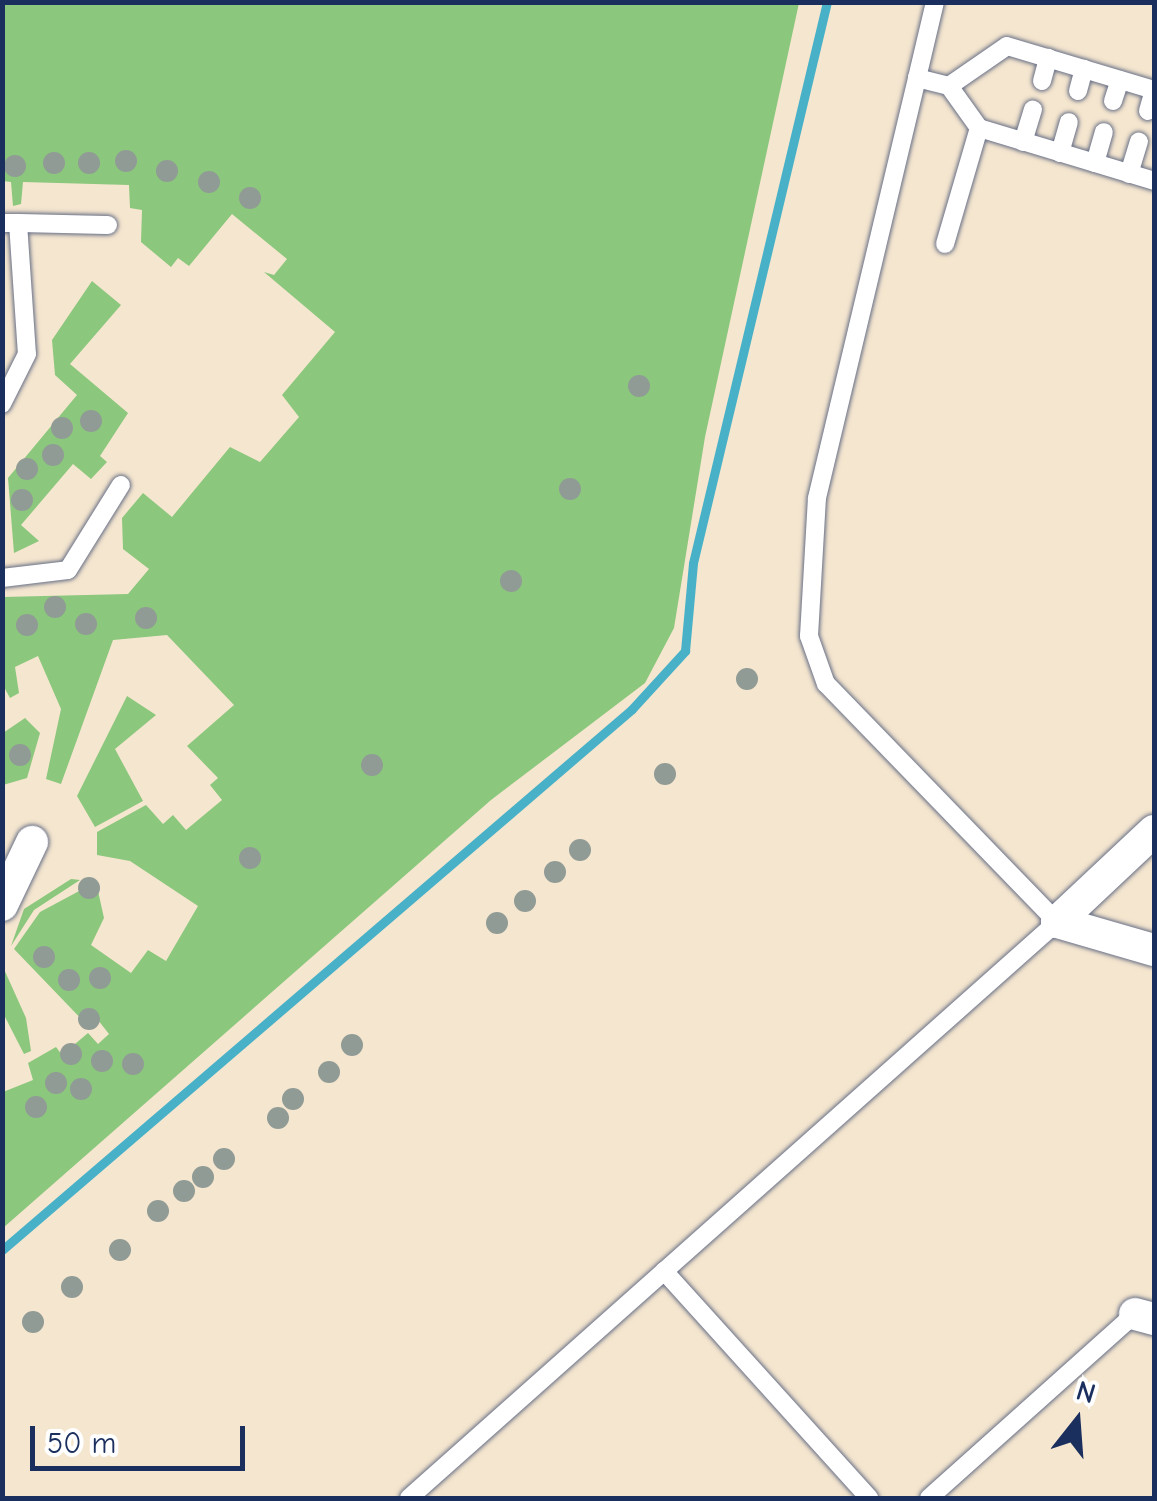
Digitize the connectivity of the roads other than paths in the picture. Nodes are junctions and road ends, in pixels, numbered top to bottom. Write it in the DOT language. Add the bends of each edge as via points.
graph roads {
  1 [pos="935,2"];
  2 [pos="1048,58"];
  3 [pos="1084,69"];
  4 [pos="918,78"];
  5 [pos="1120,80"];
  6 [pos="1042,82"];
  7 [pos="948,86"];
  8 [pos="1154,90"];
  9 [pos="1078,92"];
  10 [pos="1113,101"];
  11 [pos="1033,110"];
  12 [pos="1148,111"];
  13 [pos="1070,122"];
  14 [pos="979,128"];
  15 [pos="1104,132"];
  16 [pos="1024,142"];
  17 [pos="1138,142"];
  18 [pos="1060,153"];
  19 [pos="1095,163"];
  20 [pos="1129,174"];
  21 [pos="1154,181"];
  22 [pos="10,223"];
  23 [pos="108,225"];
  24 [pos="944,244"];
  25 [pos="2,404"];
  26 [pos="121,485"];
  27 [pos="2,578"];
  28 [pos="1154,830"];
  29 [pos="32,842"];
  30 [pos="2,904"];
  31 [pos="1057,922"];
  32 [pos="1154,950"];
  33 [pos="664,1272"];
  34 [pos="1145,1316"];
  35 [pos="409,1498"];
  36 [pos="869,1498"];
  37 [pos="929,1498"];
  1 -- 4 [label="lane"];
  2 -- 3 [label="lane"];
  2 -- 6 [label="lane"];
  2 -- 7 [label="lane" via="1007,46"];
  3 -- 5 [label="lane"];
  3 -- 9 [label="lane"];
  4 -- 7 [label="lane"];
  4 -- 31 [label="lane" via="817,498 809,636 826,684"];
  5 -- 8 [label="lane"];
  5 -- 10 [label="lane"];
  7 -- 14 [label="lane"];
  8 -- 12 [label="lane"];
  11 -- 16 [label="lane"];
  13 -- 18 [label="lane"];
  14 -- 16 [label="lane"];
  14 -- 24 [label="lane"];
  15 -- 19 [label="lane"];
  16 -- 18 [label="lane"];
  17 -- 20 [label="lane"];
  18 -- 19 [label="lane"];
  19 -- 20 [label="lane"];
  20 -- 21 [label="lane"];
  22 -- 23 [label="lane"];
  22 -- 25 [label="lane" via="28,354"];
  26 -- 27 [label="lane" via="68,570"];
  28 -- 31 [label="street"];
  29 -- 30 [label="street"];
  31 -- 32 [label="street"];
  31 -- 33 [label="lane"];
  33 -- 35 [label="lane"];
  33 -- 36 [label="lane"];
  34 -- 37 [label="lane"];
}
